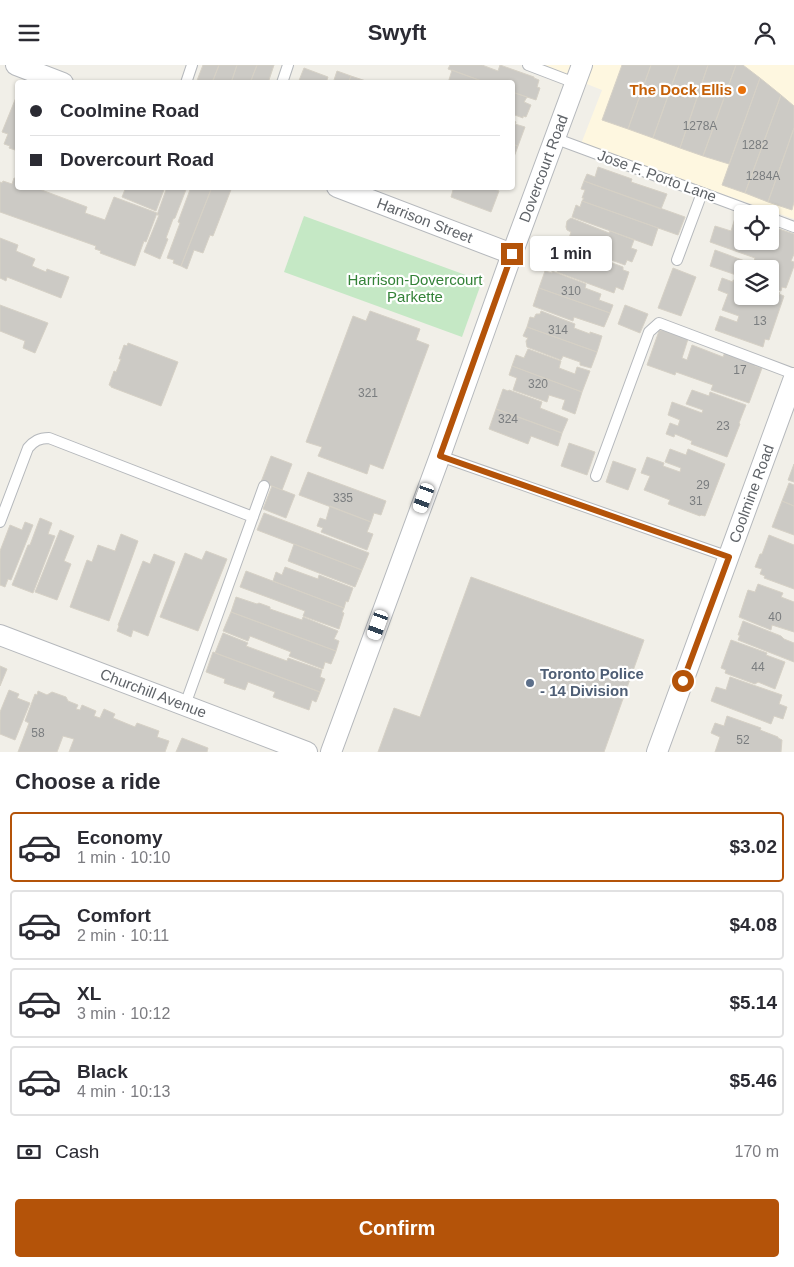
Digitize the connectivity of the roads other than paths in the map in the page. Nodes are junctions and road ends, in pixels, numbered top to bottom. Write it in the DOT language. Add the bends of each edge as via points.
graph roads {
  1 [pos="16,65"];
  2 [pos="192,65"];
  3 [pos="288,65"];
  4 [pos="528,65"];
  5 [pos="579,74"];
  6 [pos="55,80"];
  7 [pos="187,80"];
  8 [pos="283,80"];
  9 [pos="554,139"];
  10 [pos="345,190"];
  11 [pos="702,193"];
  12 [pos="735,205"];
  13 [pos="779,221"];
  14 [pos="794,227"];
  15 [pos="512,254"];
  16 [pos="677,261"];
  17 [pos="794,376"];
  18 [pos="440,456"];
  19 [pos="596,476"];
  20 [pos="264,486"];
  21 [pos="252,517"];
  22 [pos="0,523"];
  23 [pos="729,557"];
  24 [pos="0,635"];
  25 [pos="185,705"];
  26 [pos="307,752"];
  27 [pos="331,752"];
  28 [pos="657,752"];
  1 -- 6 [label="street"];
  2 -- 7 [label="lane"];
  3 -- 8 [label="lane"];
  4 -- 5 [label="lane"];
  5 -- 9 [label="street, Dovercourt Road"];
  9 -- 11 [label="lane, Jose F. Porto Lane"];
  9 -- 15 [label="street, Dovercourt Road"];
  10 -- 15 [label="street, Harrison Street"];
  11 -- 12 [label="lane, Jose F. Porto Lane"];
  11 -- 16 [label="lane"];
  13 -- 14 [label="lane"];
  15 -- 18 [label="street, Dovercourt Road"];
  17 -- 19 [label="lane" via="659,323 649,333"];
  17 -- 23 [label="street, Coolmine Road"];
  18 -- 23 [label="lane"];
  18 -- 27 [label="street, Dovercourt Road"];
  20 -- 21 [label="lane"];
  21 -- 22 [label="lane" via="49,438 41,438 28,448"];
  21 -- 25 [label="lane"];
  23 -- 28 [label="street, Coolmine Road"];
  24 -- 25 [label="street, Churchill Avenue"];
  25 -- 26 [label="street, Churchill Avenue"];
}
